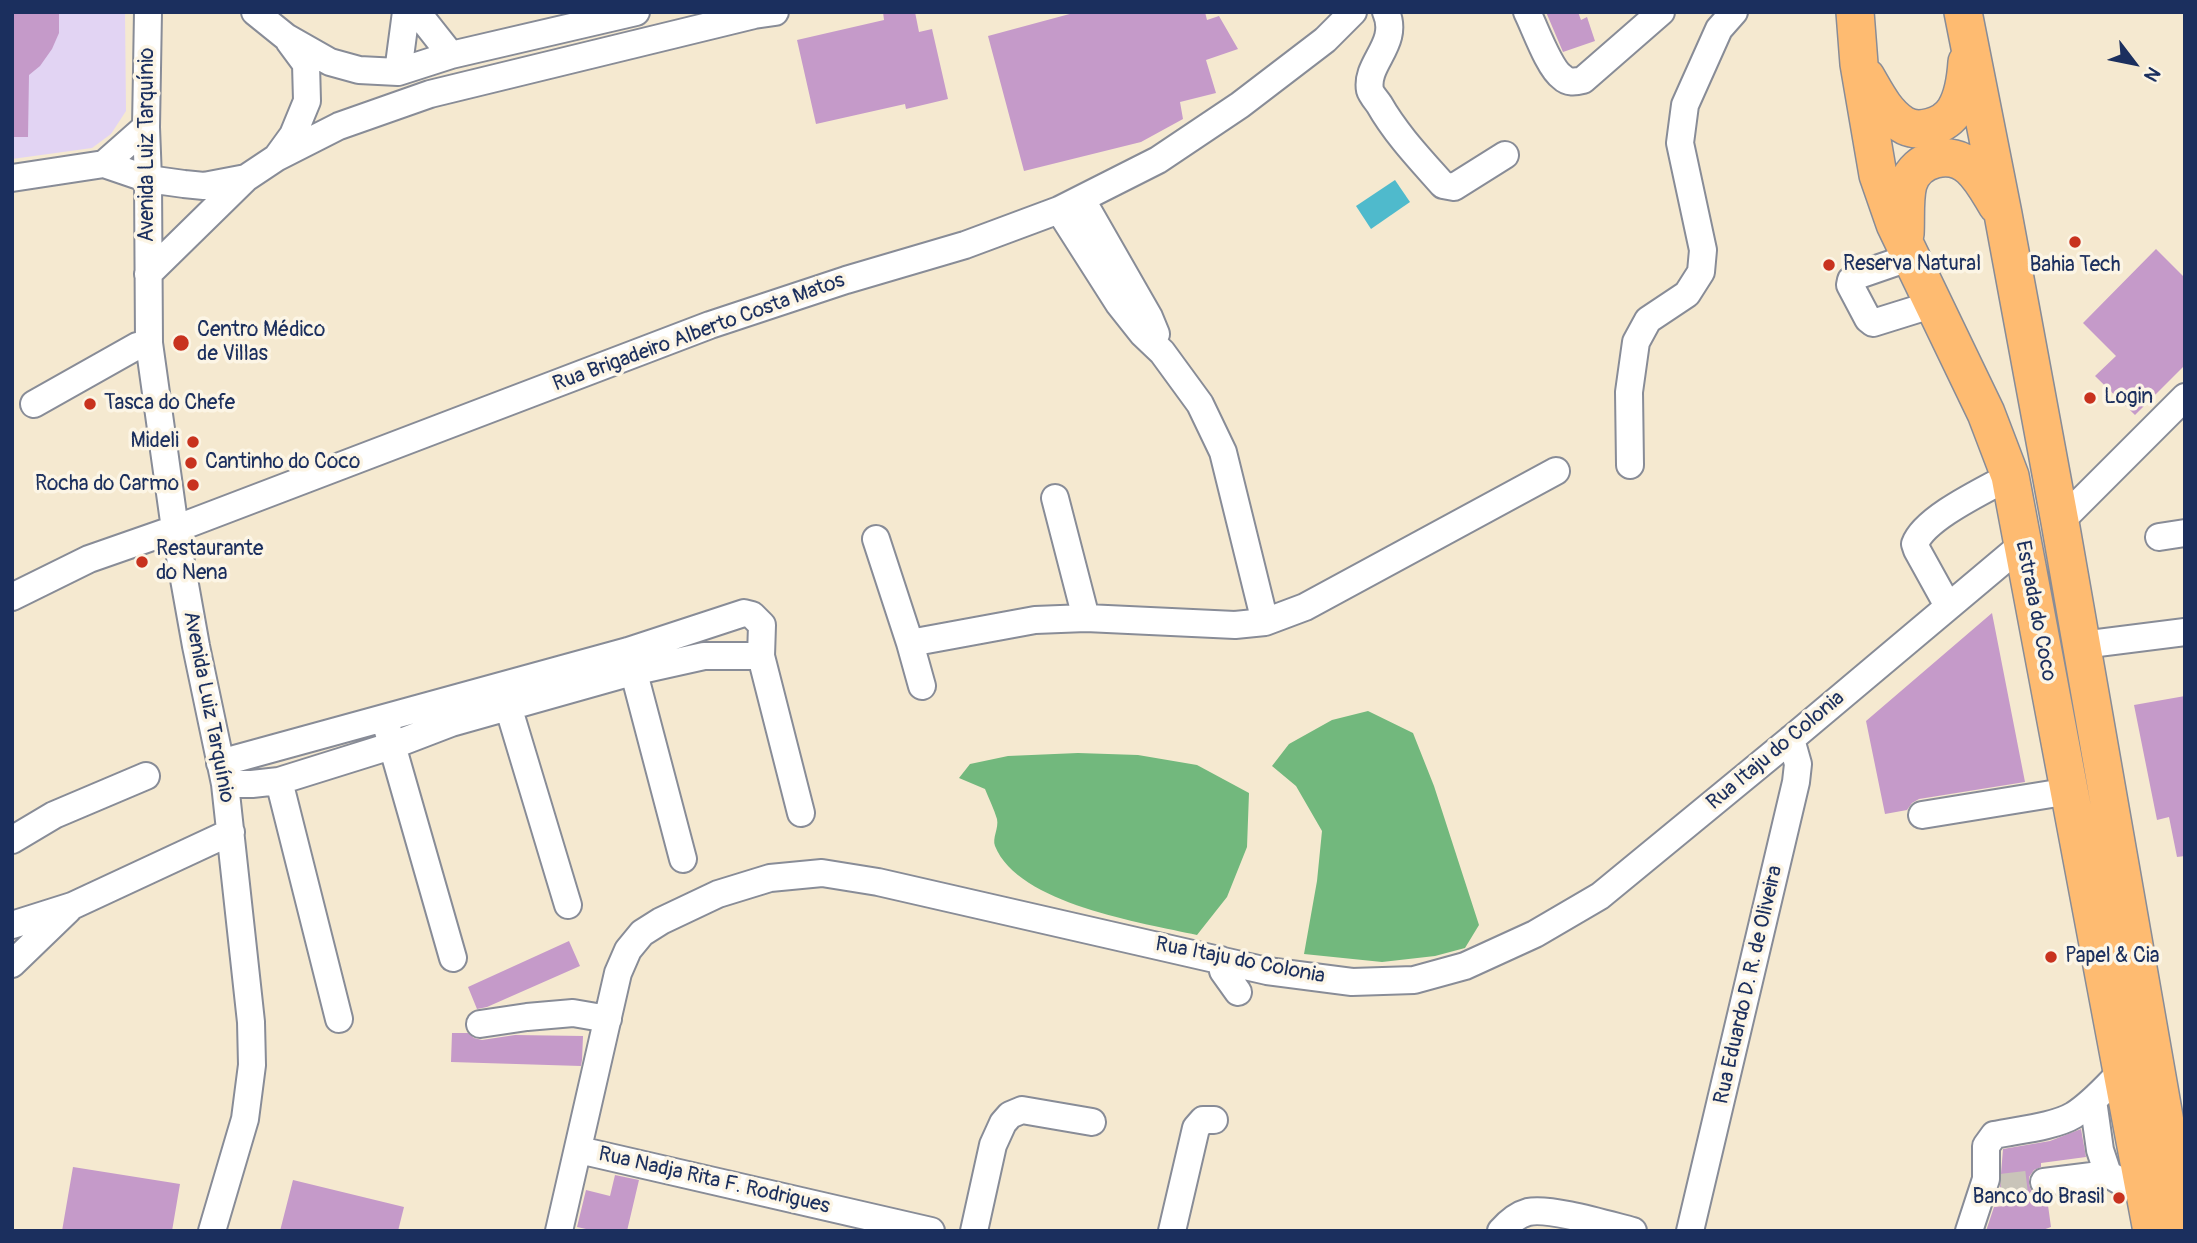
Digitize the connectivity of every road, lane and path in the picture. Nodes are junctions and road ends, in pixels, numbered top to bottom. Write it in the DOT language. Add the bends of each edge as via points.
graph roads {
  1 [pos="148,12"];
  2 [pos="255,12"];
  3 [pos="406,12"];
  4 [pos="417,12"];
  5 [pos="636,12"];
  6 [pos="1353,12"];
  7 [pos="1386,12"];
  8 [pos="1527,12"];
  9 [pos="1661,12"];
  10 [pos="1734,12"];
  11 [pos="1856,12"];
  12 [pos="1963,12"];
  13 [pos="760,13"];
  14 [pos="286,37"];
  15 [pos="1969,48"];
  16 [pos="451,55"];
  17 [pos="1859,64"];
  18 [pos="398,72"];
  19 [pos="146,133"];
  20 [pos="1505,155"];
  21 [pos="276,158"];
  22 [pos="104,164"];
  23 [pos="12,178"];
  24 [pos="246,178"];
  25 [pos="148,179"];
  26 [pos="184,184"];
  27 [pos="1070,205"];
  28 [pos="2003,214"];
  29 [pos="1908,250"];
  30 [pos="148,274"];
  31 [pos="1934,304"];
  32 [pos="149,343"];
  33 [pos="2185,397"];
  34 [pos="34,404"];
  35 [pos="1630,465"];
  36 [pos="1556,471"];
  37 [pos="2010,477"];
  38 [pos="1055,498"];
  39 [pos="2060,522"];
  40 [pos="175,529"];
  41 [pos="876,539"];
  42 [pos="2023,544"];
  43 [pos="12,597"];
  44 [pos="1948,606"];
  45 [pos="1086,618"];
  46 [pos="1265,622"];
  47 [pos="2185,632"];
  48 [pos="910,643"];
  49 [pos="2082,645"];
  50 [pos="761,656"];
  51 [pos="630,662"];
  52 [pos="922,686"];
  53 [pos="508,706"];
  54 [pos="447,712"];
  55 [pos="384,718"];
  56 [pos="311,738"];
  57 [pos="1791,740"];
  58 [pos="391,746"];
  59 [pos="314,770"];
  60 [pos="223,774"];
  61 [pos="146,776"];
  62 [pos="279,781"];
  63 [pos="2070,791"];
  64 [pos="802,813"];
  65 [pos="1922,815"];
  66 [pos="231,832"];
  67 [pos="12,840"];
  68 [pos="683,859"];
  69 [pos="568,905"];
  70 [pos="72,906"];
  71 [pos="12,925"];
  72 [pos="453,958"];
  73 [pos="1221,960"];
  74 [pos="12,964"];
  75 [pos="1238,992"];
  76 [pos="339,1019"];
  77 [pos="608,1019"];
  78 [pos="480,1024"];
  79 [pos="2123,1070"];
  80 [pos="2093,1100"];
  81 [pos="1214,1120"];
  82 [pos="1092,1122"];
  83 [pos="579,1150"];
  84 [pos="2108,1174"];
  85 [pos="2044,1182"];
  86 [pos="2145,1185"];
  87 [pos="2155,1229"];
  88 [pos="212,1231"];
  89 [pos="559,1231"];
  90 [pos="930,1231"];
  91 [pos="974,1231"];
  92 [pos="1172,1231"];
  93 [pos="1501,1231"];
  94 [pos="1633,1231"];
  95 [pos="1690,1231"];
  96 [pos="1969,1231"];
  1 -- 19 [label="street, Avenida Luiz Tarquínio"];
  2 -- 14 [label="street"];
  3 -- 18 [label="street"];
  4 -- 16 [label="street"];
  5 -- 16 [label="street"];
  6 -- 27 [label="street, Rua Brigadeiro Alberto Costa Matos" via="1325,40 1240,106 1158,160"];
  7 -- 20 [label="street" via="1388,43 1372,71 1370,90 1391,124 1443,185 1454,187"];
  8 -- 9 [label="street" via="1554,69 1573,82 1583,80"];
  10 -- 35 [label="street" via="1719,29 1685,105 1680,143 1703,250 1701,272 1687,294 1648,320 1636,342 1629,392"];
  11 -- 17 [label="highway, Estrada do Coco"];
  12 -- 15 [label="highway, Estrada do Coco"];
  13 -- 21 [label="street" via="430,94 338,125"];
  14 -- 18 [label="street" via="330,62 359,70"];
  14 -- 21 [label="street" via="306,64 307,101 293,135"];
  15 -- 17 [label="highway" via="1955,110 1926,129 1905,126 1895,118"];
  15 -- 28 [label="highway, Estrada do Coco"];
  16 -- 18 [label="street"];
  17 -- 29 [label="highway, Estrada do Coco" via="1878,175"];
  19 -- 22 [label="street"];
  19 -- 25 [label="street, Avenida Luiz Tarquínio"];
  19 -- 26 [label="street"];
  21 -- 24 [label="street"];
  22 -- 23 [label="street"];
  22 -- 25 [label="street"];
  24 -- 26 [label="street" via="204,186"];
  24 -- 30 [label="street"];
  25 -- 26 [label="street"];
  25 -- 30 [label="street, Avenida Luiz Tarquínio"];
  27 -- 40 [label="street, Rua Brigadeiro Alberto Costa Matos" via="965,245 710,325"];
  27 -- 46 [label="street" via="1149,317 1162,352 1200,404 1223,452"];
  28 -- 29 [label="highway" via="1969,165 1954,159 1927,160 1908,184"];
  28 -- 39 [label="highway, Estrada do Coco"];
  29 -- 31 [label="highway, Estrada do Coco"];
  29 -- 31 [label="street" via="1851,279 1850,285 1873,323"];
  30 -- 32 [label="street, Avenida Luiz Tarquínio"];
  31 -- 37 [label="highway, Estrada do Coco" via="1986,412"];
  32 -- 34 [label="street"];
  32 -- 40 [label="street, Avenida Luiz Tarquínio"];
  33 -- 39 [label="street"];
  36 -- 46 [label="street" via="1305,607"];
  37 -- 42 [label="highway, Estrada do Coco"];
  37 -- 44 [label="street" via="1944,514 1918,535 1917,550"];
  38 -- 45 [label="street"];
  39 -- 49 [label="highway, Estrada do Coco"];
  40 -- 43 [label="street, Rua Brigadeiro Alberto Costa Matos" via="89,559"];
  40 -- 60 [label="street, Avenida Luiz Tarquínio"];
  41 -- 48 [label="street"];
  42 -- 44 [label="street, Rua Itaju do Colonia"];
  42 -- 63 [label="highway, Estrada do Coco"];
  44 -- 57 [label="street, Rua Itaju do Colonia"];
  45 -- 46 [label="street" via="1235,625"];
  45 -- 48 [label="street" via="1024,622"];
  47 -- 49 [label="street"];
  48 -- 52 [label="street"];
  49 -- 87 [label="highway, Estrada do Coco"];
  50 -- 51 [label="street"];
  50 -- 51 [label="street" via="762,625 744,613"];
  50 -- 64 [label="street"];
  51 -- 53 [label="street"];
  51 -- 54 [label="street"];
  51 -- 68 [label="street"];
  53 -- 54 [label="street"];
  53 -- 69 [label="street"];
  54 -- 55 [label="street"];
  54 -- 58 [label="street"];
  55 -- 56 [label="street"];
  55 -- 58 [label="street"];
  56 -- 59 [label="street"];
  56 -- 60 [label="street"];
  57 -- 73 [label="street, Rua Itaju do Colonia" via="1600,897 1465,966 1413,980 1352,982"];
  57 -- 95 [label="street, Rua Eduardo D. R. de Oliveira" via="1798,764 1796,782"];
  58 -- 59 [label="street"];
  58 -- 72 [label="street"];
  59 -- 62 [label="street"];
  60 -- 62 [label="street" via="252,784"];
  60 -- 66 [label="street, Avenida Luiz Tarquínio"];
  61 -- 67 [label="street" via="54,815"];
  62 -- 76 [label="street"];
  63 -- 65 [label="street"];
  63 -- 79 [label="highway, Estrada do Coco"];
  66 -- 70 [label="street"];
  66 -- 88 [label="street, Avenida Luiz Tarquínio" via="252,1065 245,1119"];
  70 -- 71 [label="street"];
  70 -- 74 [label="street"];
  73 -- 75 [label="street"];
  73 -- 77 [label="street, Rua Itaju do Colonia" via="878,882 809,874 770,878 718,894 642,933 618,973"];
  77 -- 78 [label="street" via="573,1013"];
  77 -- 83 [label="street, Rua Itaju do Colonia"];
  79 -- 80 [label="street"];
  79 -- 86 [label="highway, Estrada do Coco"];
  80 -- 84 [label="street"];
  80 -- 96 [label="street" via="2072,1116 1994,1135 1986,1146 1986,1179 1992,1188 1976,1205"];
  81 -- 92 [label="street" via="1203,1120 1196,1128"];
  82 -- 91 [label="street" via="1021,1110 1010,1115 993,1145"];
  83 -- 89 [label="street, Rua Itaju do Colonia"];
  83 -- 90 [label="street, Rua Nadja Rita F. Rodrigues"];
  84 -- 85 [label="street"];
  84 -- 86 [label="street"];
  86 -- 87 [label="highway, Estrada do Coco"];
  93 -- 94 [label="street" via="1527,1212 1547,1212"];
}
